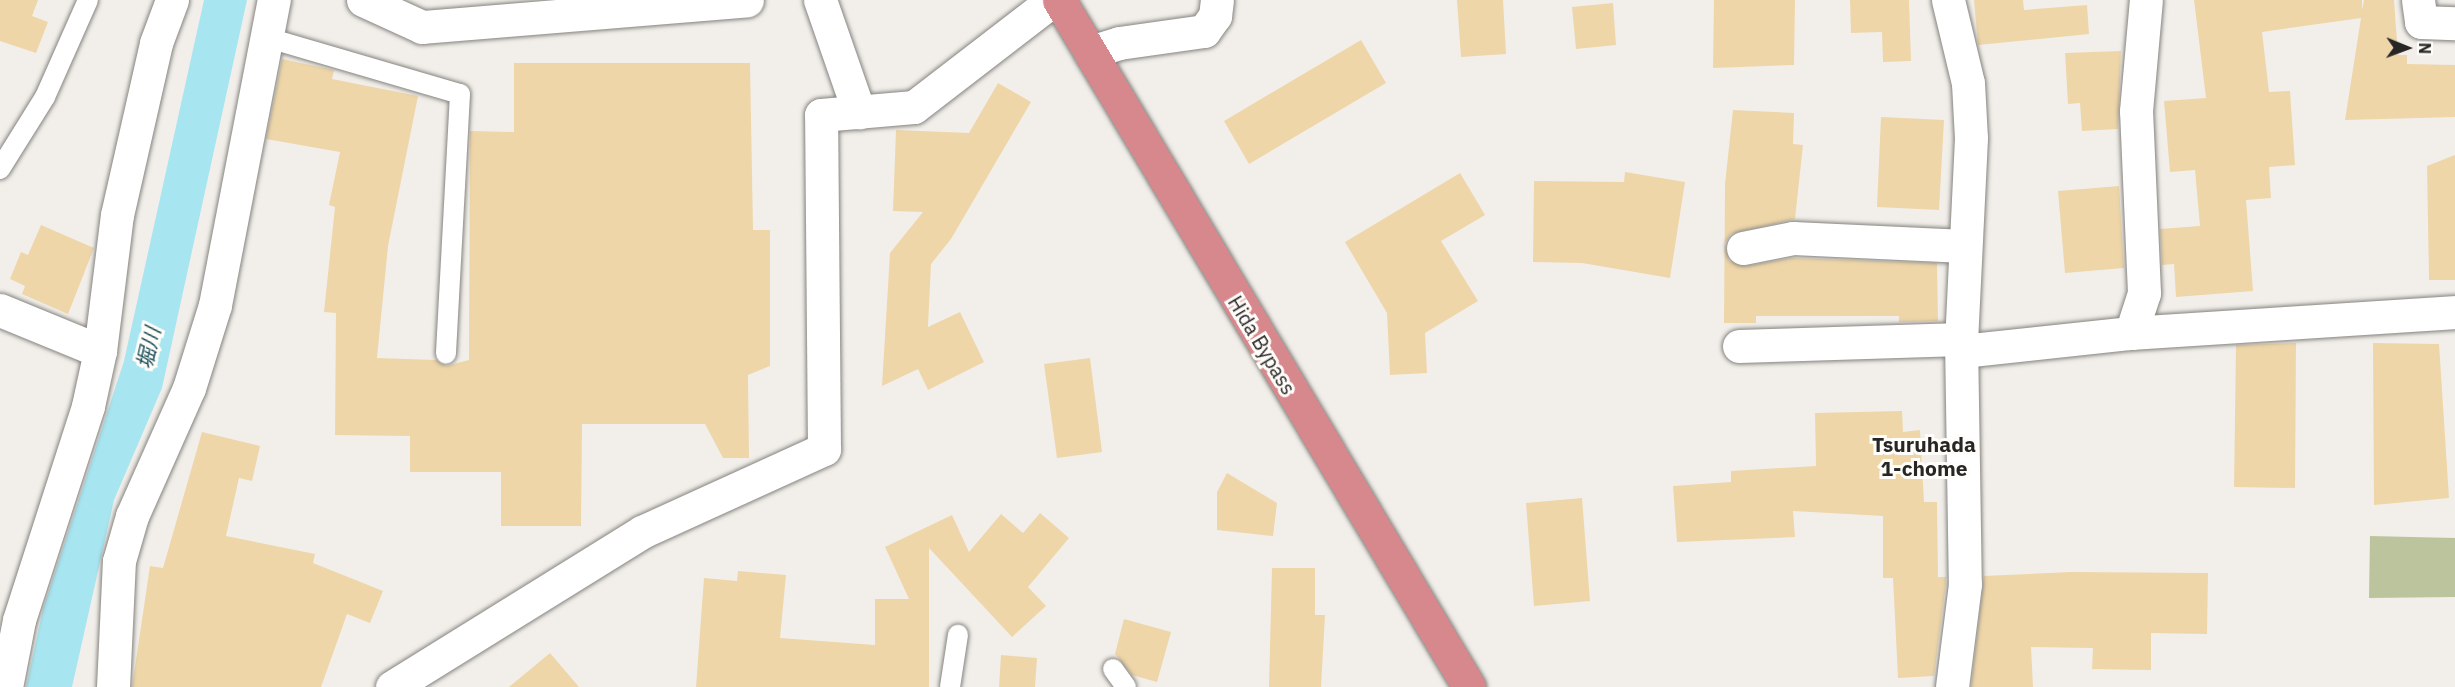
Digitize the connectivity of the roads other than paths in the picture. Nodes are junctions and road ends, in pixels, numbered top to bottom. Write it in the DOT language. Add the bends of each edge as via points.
graph roads {
  1 [pos="88,0"];
  2 [pos="172,0"];
  3 [pos="274,0"];
  4 [pos="363,0"];
  5 [pos="747,0"];
  6 [pos="820,0"];
  7 [pos="1053,0"];
  8 [pos="1059,0"];
  9 [pos="1217,0"];
  10 [pos="1948,0"];
  11 [pos="2146,0"];
  12 [pos="2418,0"];
  13 [pos="2455,23"];
  14 [pos="265,37"];
  15 [pos="1090,52"];
  16 [pos="859,112"];
  17 [pos="0,169"];
  18 [pos="1965,246"];
  19 [pos="1743,248"];
  20 [pos="0,310"];
  21 [pos="2455,312"];
  22 [pos="2131,333"];
  23 [pos="1961,345"];
  24 [pos="1739,346"];
  25 [pos="100,351"];
  26 [pos="446,354"];
  27 [pos="958,635"];
  28 [pos="1113,669"];
  29 [pos="6,687"];
  30 [pos="113,687"];
  31 [pos="392,687"];
  32 [pos="950,687"];
  33 [pos="1126,687"];
  34 [pos="1469,687"];
  35 [pos="1952,687"];
  1 -- 17 [label="lane" via="45,97"];
  2 -- 25 [label="street" via="156,43 117,215"];
  3 -- 14 [label="street"];
  4 -- 5 [label="street" via="422,27"];
  6 -- 16 [label="street"];
  7 -- 16 [label="street" via="914,107"];
  8 -- 15 [label="highway, Hida Bypass"];
  9 -- 15 [label="street" via="1215,16 1204,31 1119,43"];
  10 -- 18 [label="street" via="1968,83 1971,138"];
  11 -- 22 [label="street" via="2136,111 2144,293"];
  12 -- 13 [label="street" via="2421,22"];
  14 -- 26 [label="lane" via="460,94"];
  14 -- 30 [label="street" via="215,305 189,388 132,516 119,561"];
  15 -- 34 [label="highway, Hida Bypass"];
  16 -- 31 [label="street" via="820,115 824,449 642,532"];
  18 -- 19 [label="street" via="1793,238"];
  18 -- 23 [label="street"];
  20 -- 25 [label="street"];
  21 -- 22 [label="street"];
  22 -- 23 [label="street"];
  23 -- 24 [label="street"];
  23 -- 35 [label="street" via="1965,584"];
  25 -- 29 [label="street" via="88,406 19,620"];
  27 -- 32 [label="lane"];
  28 -- 33 [label="lane"];
}
